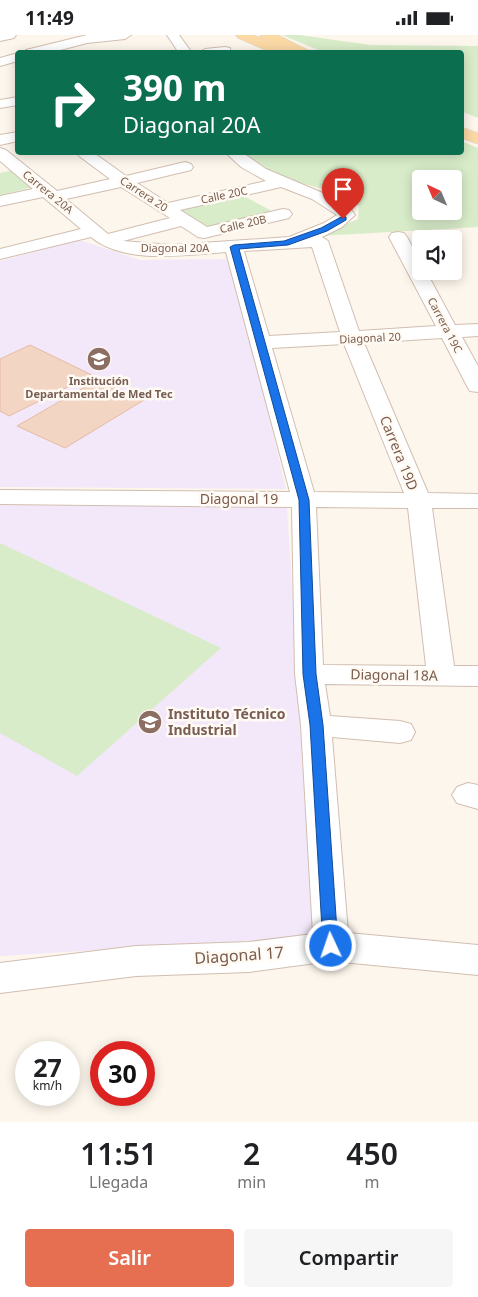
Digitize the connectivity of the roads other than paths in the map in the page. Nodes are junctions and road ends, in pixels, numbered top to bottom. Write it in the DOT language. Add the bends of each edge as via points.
graph roads {
  1 [pos="10,35"];
  2 [pos="125,35"];
  3 [pos="172,35"];
  4 [pos="243,35"];
  5 [pos="267,35"];
  6 [pos="0,37"];
  7 [pos="43,50"];
  8 [pos="184,50"];
  9 [pos="273,50"];
  10 [pos="300,50"];
  11 [pos="15,58"];
  12 [pos="0,63"];
  13 [pos="15,102"];
  14 [pos="0,104"];
  15 [pos="464,121"];
  16 [pos="478,127"];
  17 [pos="464,133"];
  18 [pos="15,137"];
  19 [pos="478,139"];
  20 [pos="0,140"];
  21 [pos="0,153"];
  22 [pos="88,155"];
  23 [pos="237,155"];
  24 [pos="185,167"];
  25 [pos="18,168"];
  26 [pos="0,172"];
  27 [pos="123,181"];
  28 [pos="281,183"];
  29 [pos="244,191"];
  30 [pos="51,194"];
  31 [pos="0,201"];
  32 [pos="167,208"];
  33 [pos="184,220"];
  34 [pos="204,233"];
  35 [pos="101,235"];
  36 [pos="0,237"];
  37 [pos="398,237"];
  38 [pos="319,241"];
  39 [pos="285,243"];
  40 [pos="234,247"];
  41 [pos="8,253"];
  42 [pos="478,330"];
  43 [pos="449,333"];
  44 [pos="352,339"];
  45 [pos="262,343"];
  46 [pos="478,386"];
  47 [pos="0,497"];
  48 [pos="304,500"];
  49 [pos="419,501"];
  50 [pos="478,501"];
  51 [pos="309,674"];
  52 [pos="441,675"];
  53 [pos="478,676"];
  54 [pos="316,725"];
  55 [pos="400,732"];
  56 [pos="331,946"];
  57 [pos="478,960"];
  58 [pos="0,978"];
  1 -- 6 [label="street"];
  2 -- 7 [label="street" via="87,39"];
  3 -- 8 [label="street"];
  4 -- 9 [label="main road"];
  5 -- 10 [label="main road"];
  11 -- 12 [label="street"];
  13 -- 14 [label="street"];
  15 -- 16 [label="main road"];
  17 -- 19 [label="main road"];
  18 -- 20 [label="street"];
  21 -- 25 [label="street, Carrera 20A"];
  22 -- 27 [label="street, Carrera 20"];
  23 -- 28 [label="street"];
  24 -- 27 [label="street"];
  25 -- 26 [label="street"];
  25 -- 30 [label="street, Carrera 20A"];
  27 -- 30 [label="street"];
  27 -- 32 [label="street, Carrera 20"];
  28 -- 29 [label="street, Calle 20C"];
  28 -- 39 [label="street" via="321,197 346,215 324,229"];
  29 -- 32 [label="street, Calle 20C"];
  29 -- 34 [label="street, Calle 20B" via="283,215"];
  30 -- 31 [label="street"];
  30 -- 35 [label="street, Carrera 20A"];
  32 -- 33 [label="street, Carrera 20"];
  33 -- 34 [label="street, Carrera 20"];
  33 -- 35 [label="street"];
  35 -- 40 [label="street, Diagonal 20A" via="124,248"];
  35 -- 41 [label="street"];
  36 -- 41 [label="street"];
  37 -- 43 [label="street, Carrera 19C"];
  38 -- 39 [label="street, Diagonal 20A"];
  38 -- 44 [label="street, Carrera 19D"];
  39 -- 40 [label="street, Diagonal 20A"];
  40 -- 45 [label="street"];
  42 -- 43 [label="street, Diagonal 20"];
  43 -- 44 [label="street, Diagonal 20"];
  43 -- 46 [label="street, Carrera 19C"];
  44 -- 45 [label="street, Diagonal 20"];
  44 -- 49 [label="street, Carrera 19D"];
  45 -- 48 [label="street"];
  47 -- 48 [label="street, Diagonal 19"];
  48 -- 49 [label="street, Diagonal 19"];
  48 -- 51 [label="street"];
  49 -- 50 [label="street, Diagonal 19"];
  49 -- 52 [label="street, Carrera 19D"];
  51 -- 52 [label="street, Diagonal 18A"];
  51 -- 54 [label="street"];
  52 -- 53 [label="street, Diagonal 18A"];
  54 -- 55 [label="street"];
  54 -- 56 [label="street"];
  56 -- 57 [label="street, Diagonal 17"];
  56 -- 58 [label="street, Diagonal 17" via="249,957 136,961"];
}
